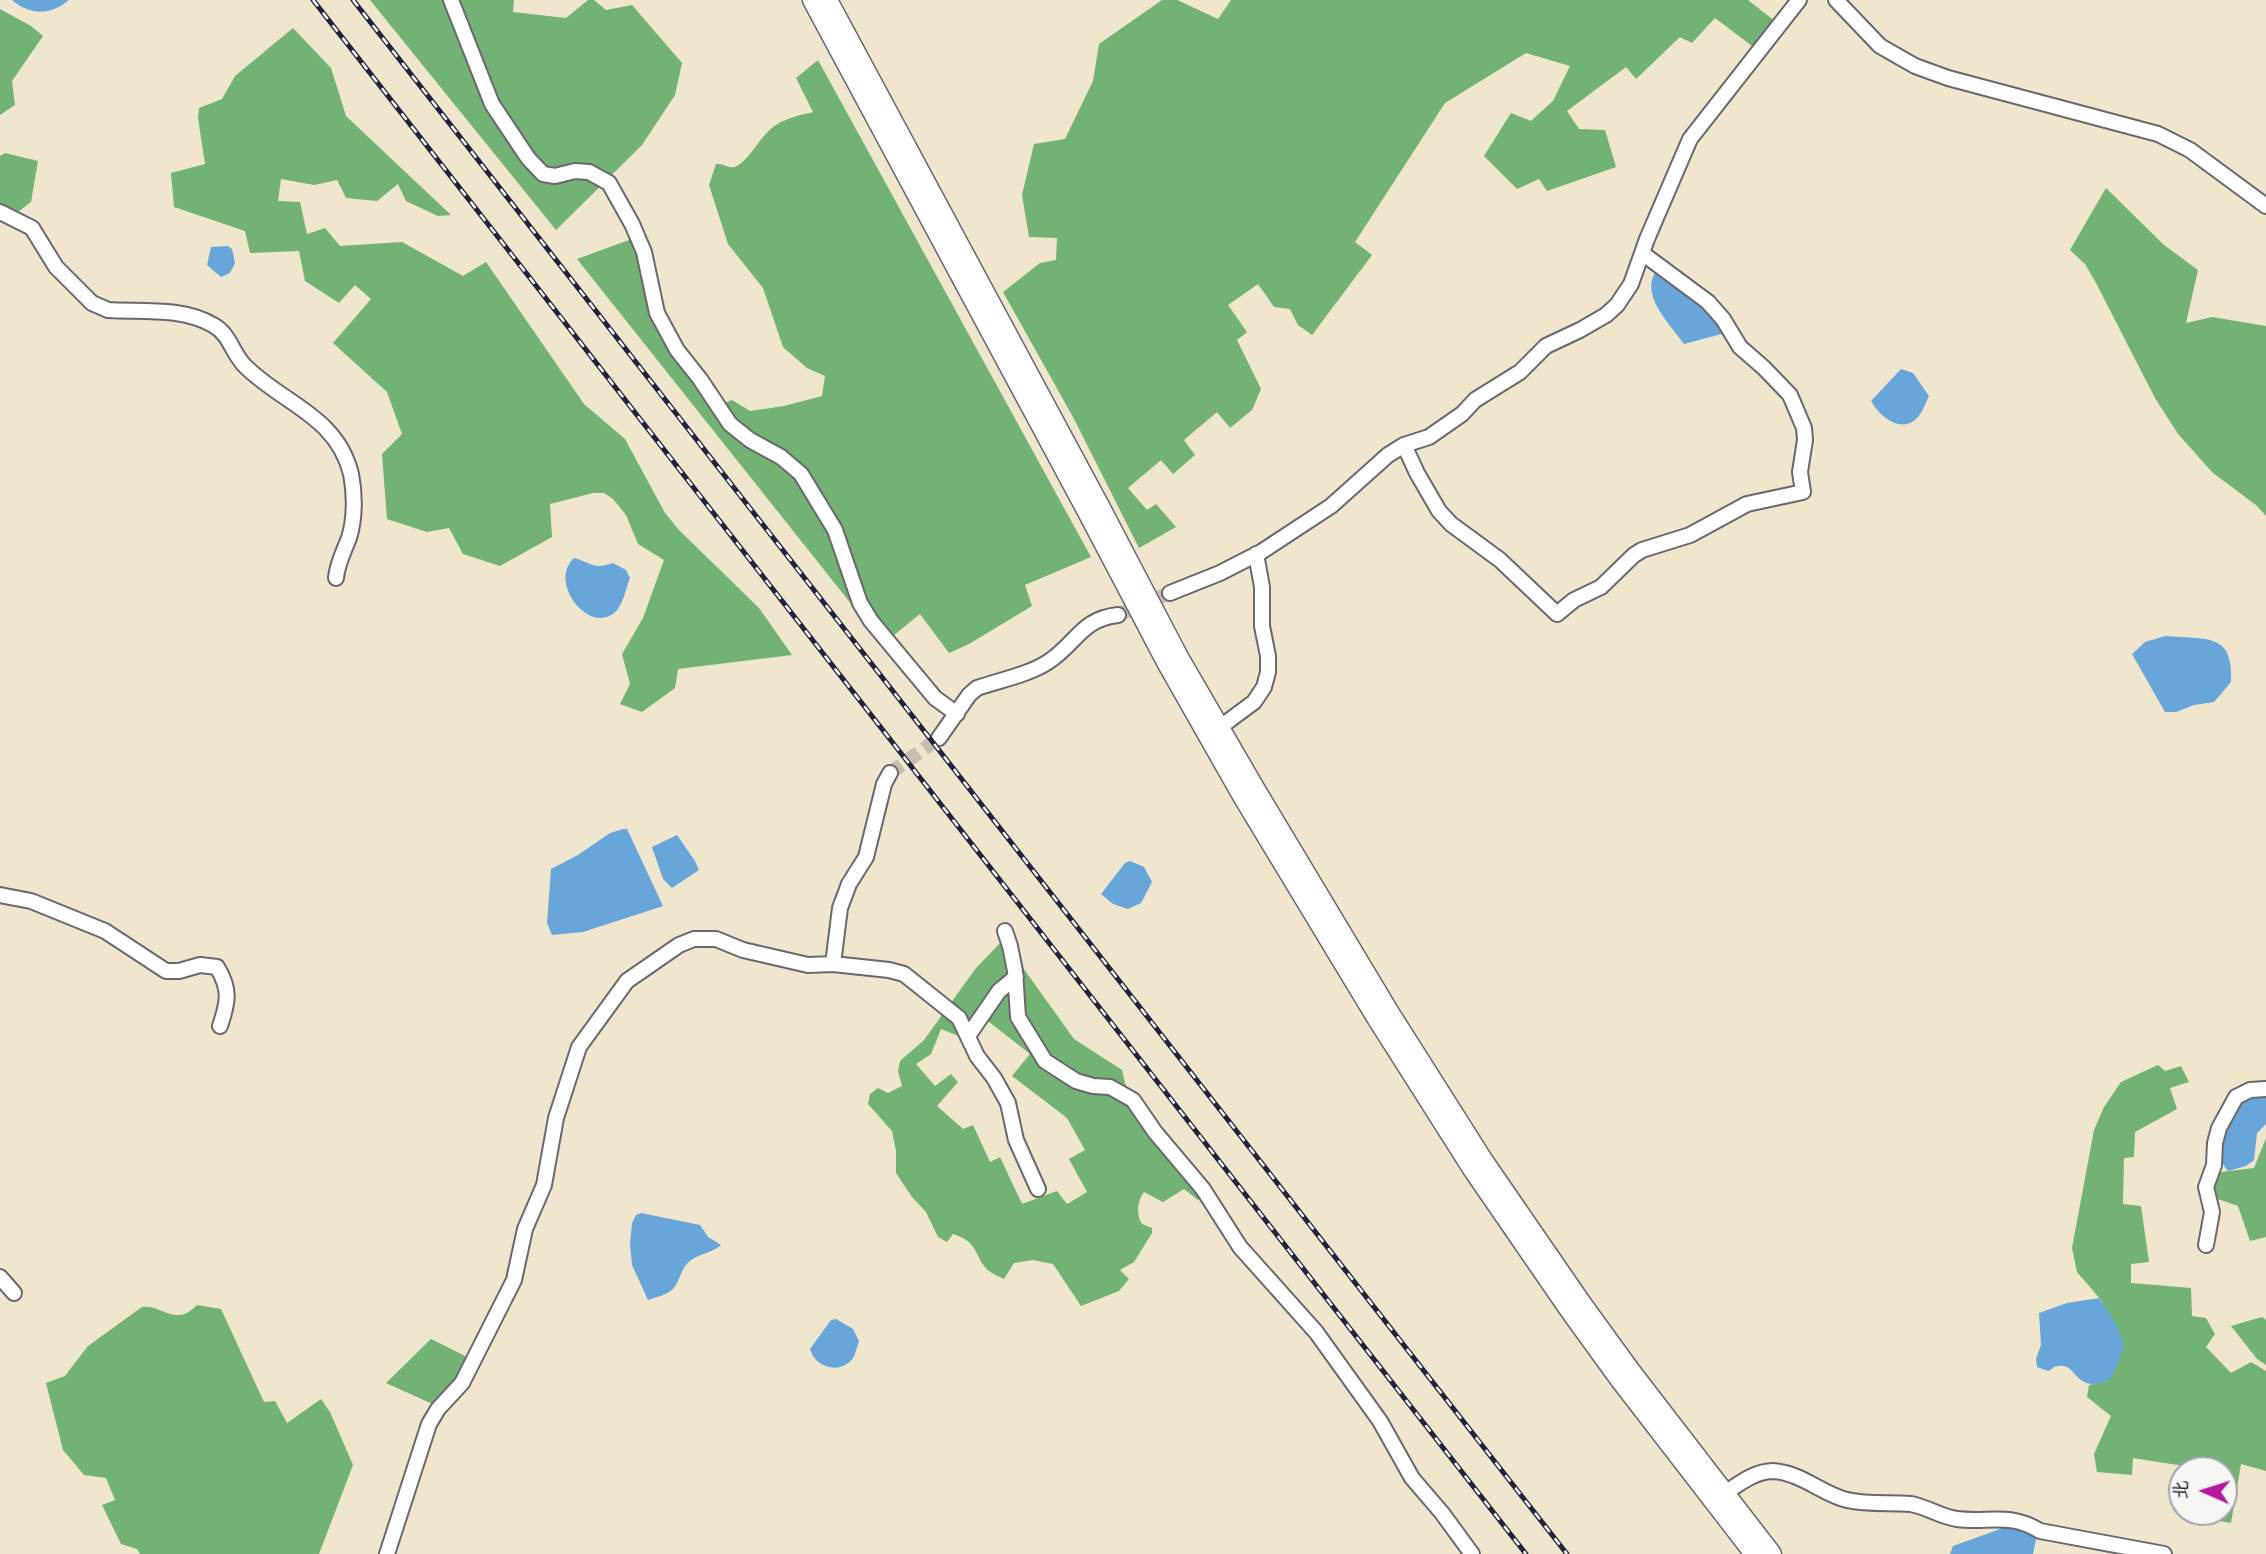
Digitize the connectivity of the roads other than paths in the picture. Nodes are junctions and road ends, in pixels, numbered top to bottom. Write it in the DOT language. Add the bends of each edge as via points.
graph roads {
  1 [pos="451,0"];
  2 [pos="811,0"];
  3 [pos="828,0"];
  4 [pos="1799,0"];
  5 [pos="1836,0"];
  6 [pos="2266,206"];
  7 [pos="0,212"];
  8 [pos="1642,253"];
  9 [pos="1404,445"];
  10 [pos="1256,554"];
  11 [pos="336,578"];
  12 [pos="1170,593"];
  13 [pos="1118,615"];
  14 [pos="957,714"];
  15 [pos="1219,728"];
  16 [pos="939,738"];
  17 [pos="890,773"];
  18 [pos="0,895"];
  19 [pos="1005,930"];
  20 [pos="833,964"];
  21 [pos="1016,977"];
  22 [pos="220,1026"];
  23 [pos="968,1036"];
  24 [pos="2266,1088"];
  25 [pos="1038,1189"];
  26 [pos="2206,1245"];
  27 [pos="0,1277"];
  28 [pos="14,1293"];
  29 [pos="1725,1493"];
  30 [pos="387,1554"];
  31 [pos="1472,1554"];
  32 [pos="1754,1554"];
  33 [pos="1772,1554"];
  34 [pos="2164,1554"];
  1 -- 14 [label="street" via="492,104 528,158 543,174 589,172 608,183 644,252 657,313 677,350 730,424 801,474 835,530 860,603 871,621 935,698"];
  2 -- 32 [label="main road" via="1173,675 1368,1005 1472,1169 1576,1320"];
  3 -- 15 [label="main road"];
  4 -- 8 [label="street" via="1690,139"];
  5 -- 6 [label="street" via="1880,46 1906,63 2158,134 2190,150"];
  7 -- 11 [label="street" via="32,228 56,267 98,307 177,313 213,325 227,336 245,366 333,435 351,475 353,508"];
  8 -- 9 [label="street" via="1631,284 1606,315 1546,346 1520,372 1429,437"];
  8 -- 9 [label="street" via="1708,302 1740,347 1790,395 1804,428 1803,492 1747,504 1690,535 1642,550 1601,587 1557,614 1439,511"];
  9 -- 10 [label="street" via="1331,506"];
  10 -- 12 [label="street"];
  10 -- 15 [label="street" via="1268,672 1254,702"];
  13 -- 14 [label="street" via="1089,624 1046,663 977,688"];
  14 -- 16 [label="street"];
  15 -- 29 [label="main road" via="1484,1161 1630,1371"];
  17 -- 20 [label="street" via="866,857 842,902"];
  18 -- 22 [label="street" via="31,901 105,931 166,971 217,967 228,999"];
  19 -- 21 [label="street"];
  20 -- 23 [label="street" via="904,974 959,1018"];
  20 -- 30 [label="street" via="808,965 716,939 694,939 623,986 579,1047 514,1280 462,1383 429,1424"];
  21 -- 23 [label="street" via="999,991"];
  21 -- 31 [label="street" via="1018,1017 1045,1061 1076,1081 1115,1088 1138,1107 1203,1189 1240,1247 1316,1332 1380,1421 1412,1478"];
  23 -- 25 [label="street" via="1008,1103 1016,1140"];
  24 -- 26 [label="street" via="2236,1097 2219,1128 2206,1187 2211,1212"];
  27 -- 28 [label="street"];
  29 -- 33 [label="main road"];
  29 -- 34 [label="street" via="1754,1475 1773,1471 1850,1500 1912,1504 1959,1520 2026,1522 2040,1531"];
}
